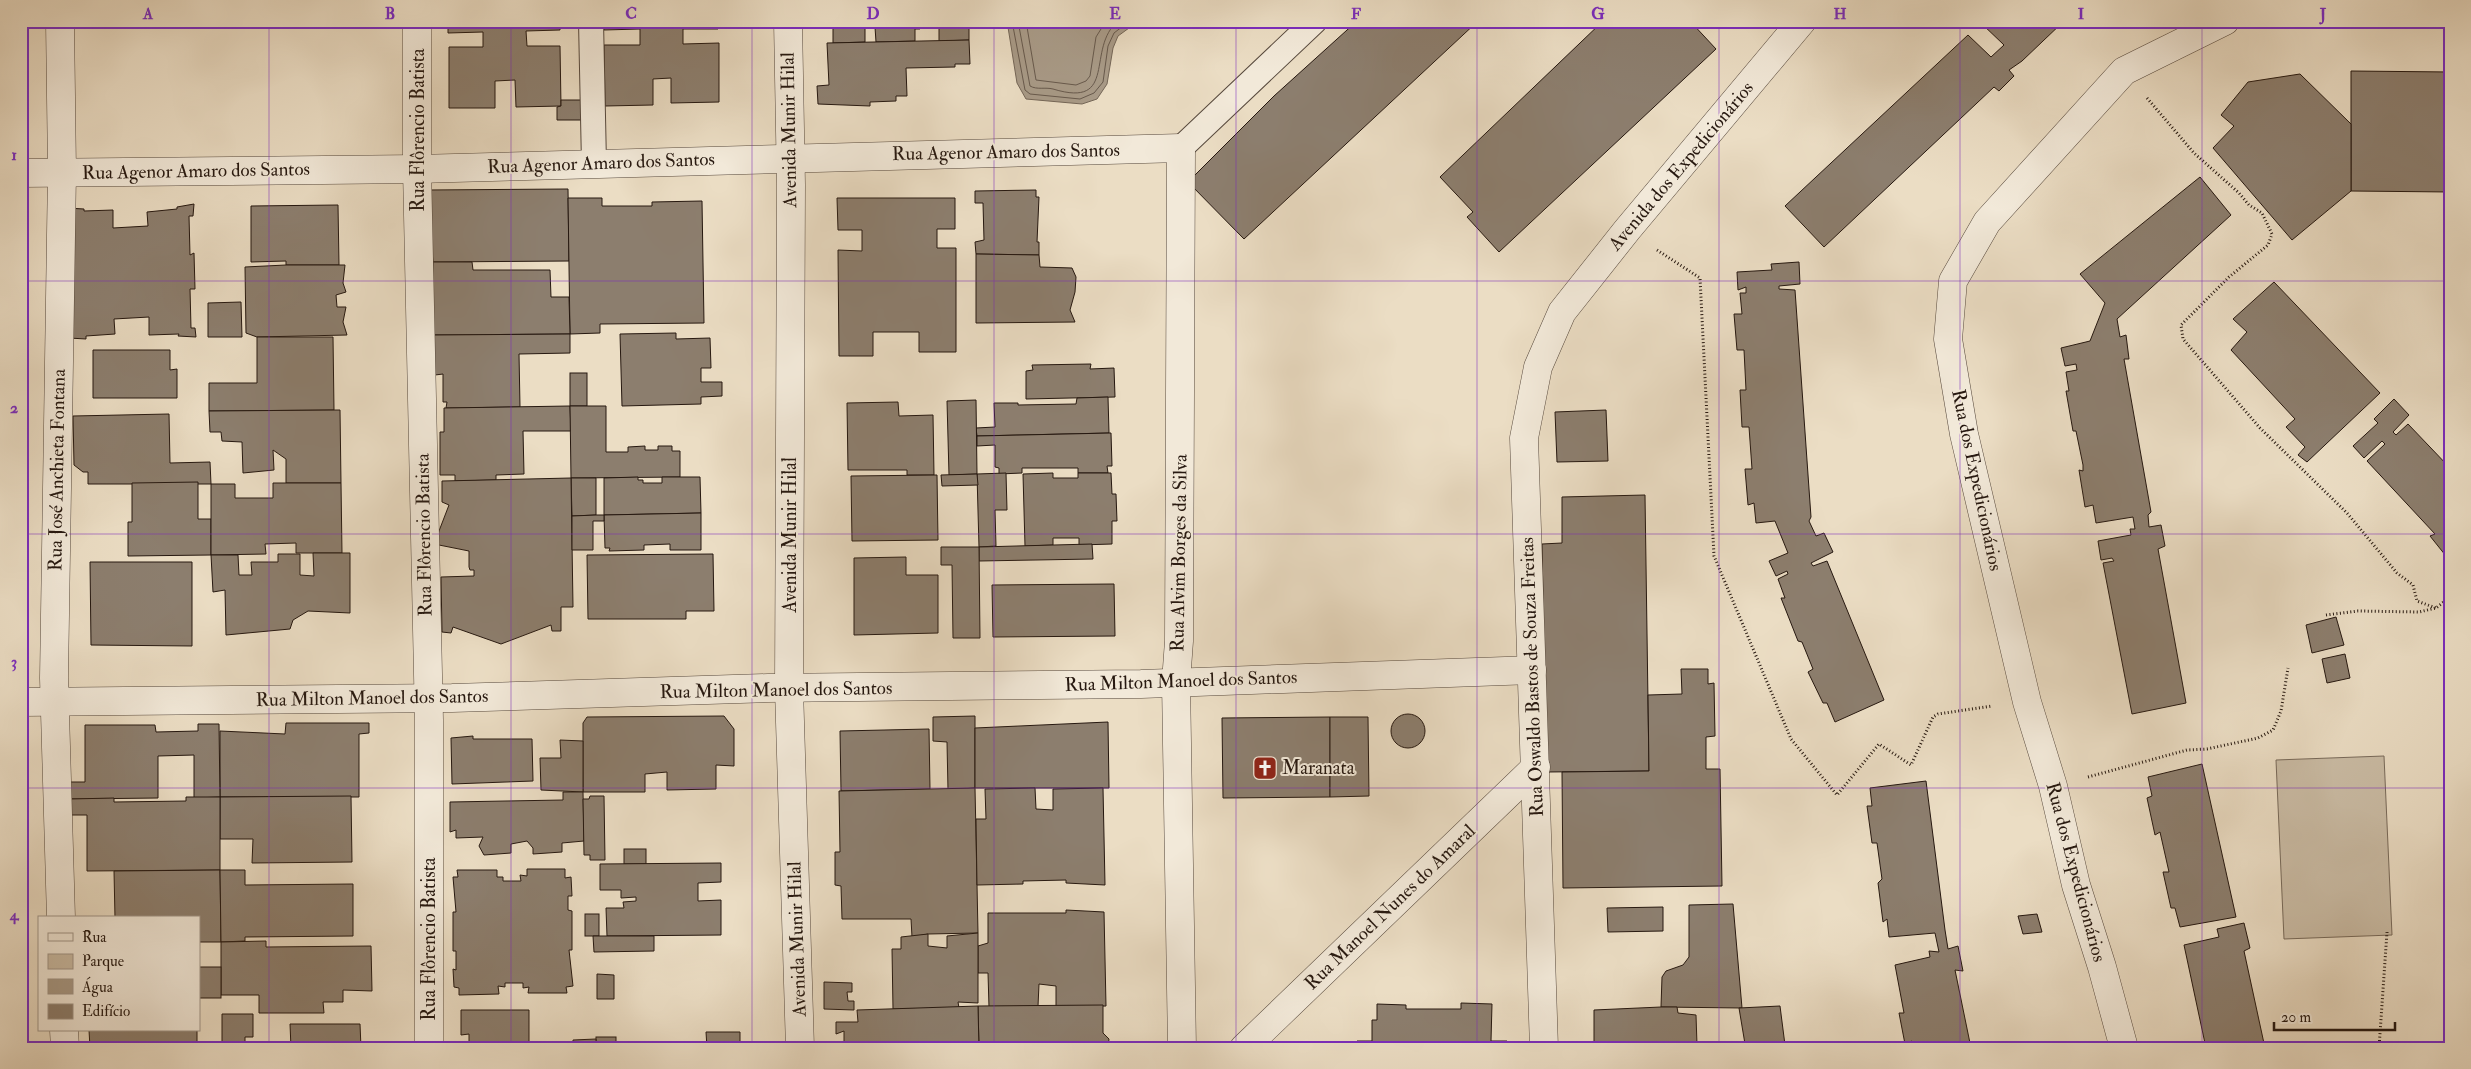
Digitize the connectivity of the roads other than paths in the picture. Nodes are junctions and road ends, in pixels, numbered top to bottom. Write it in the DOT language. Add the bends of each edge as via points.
graph roads {
  1 [pos="60,21"];
  2 [pos="417,21"];
  3 [pos="591,21"];
  4 [pos="788,21"];
  5 [pos="1315,21"];
  6 [pos="1802,21"];
  7 [pos="2225,21"];
  8 [pos="1181,148"];
  9 [pos="789,158"];
  10 [pos="594,164"];
  11 [pos="418,169"];
  12 [pos="62,172"];
  13 [pos="21,173"];
  14 [pos="1562,312"];
  15 [pos="1532,670"];
  16 [pos="1176,682"];
  17 [pos="789,689"];
  18 [pos="427,698"];
  19 [pos="55,701"];
  20 [pos="21,702"];
  21 [pos="1536,767"];
  22 [pos="61,916"];
  23 [pos="64,1032"];
  24 [pos="65,1048"];
  25 [pos="429,1048"];
  26 [pos="800,1048"];
  27 [pos="1182,1048"];
  28 [pos="1244,1048"];
  29 [pos="1544,1048"];
  30 [pos="2124,1048"];
  1 -- 12 [label="street, Rua José Anchieta Fontana"];
  2 -- 11 [label="street, Rua Flôrencio Batista"];
  3 -- 10 [label="lane"];
  4 -- 9 [label="street, Avenida Munir Hilal"];
  5 -- 8 [label="lane"];
  6 -- 14 [label="street, Avenida dos Expedicionários"];
  7 -- 30 [label="street, Rua dos Expedicionários" via="2124,71 1987,222 1953,281 1948,339 1964,434 2027,702"];
  8 -- 9 [label="street, Rua Agenor Amaro dos Santos"];
  8 -- 16 [label="street, Rua Alvim Borges da Silva" via="1179,641"];
  9 -- 10 [label="street, Rua Agenor Amaro dos Santos"];
  9 -- 17 [label="street, Avenida Munir Hilal"];
  10 -- 11 [label="street, Rua Agenor Amaro dos Santos"];
  11 -- 12 [label="street, Rua Agenor Amaro dos Santos"];
  11 -- 18 [label="street, Rua Flôrencio Batista"];
  12 -- 13 [label="street, Rua Agenor Amaro dos Santos"];
  12 -- 19 [label="street, Rua José Anchieta Fontana"];
  14 -- 15 [label="street, Rua Oswaldo Bastos de Souza Freitas" via="1538,366 1524,438"];
  15 -- 16 [label="street, Rua Milton Manoel dos Santos"];
  15 -- 21 [label="street, Rua Oswaldo Bastos de Souza Freitas"];
  16 -- 17 [label="street, Rua Milton Manoel dos Santos"];
  16 -- 27 [label="street, Rua Alvim Borges da Silva"];
  17 -- 18 [label="street, Rua Milton Manoel dos Santos"];
  17 -- 26 [label="street, Avenida Munir Hilal"];
  18 -- 19 [label="street, Rua Milton Manoel dos Santos"];
  18 -- 25 [label="street, Rua Flôrencio Batista"];
  19 -- 20 [label="street, Rua Milton Manoel dos Santos"];
  19 -- 22 [label="street, Rua José Anchieta Fontana"];
  21 -- 28 [label="street, Rua Manoel Nunes do Amaral"];
  21 -- 29 [label="street, Rua Oswaldo Bastos de Souza Freitas"];
  23 -- 24 [label="street"];
}
